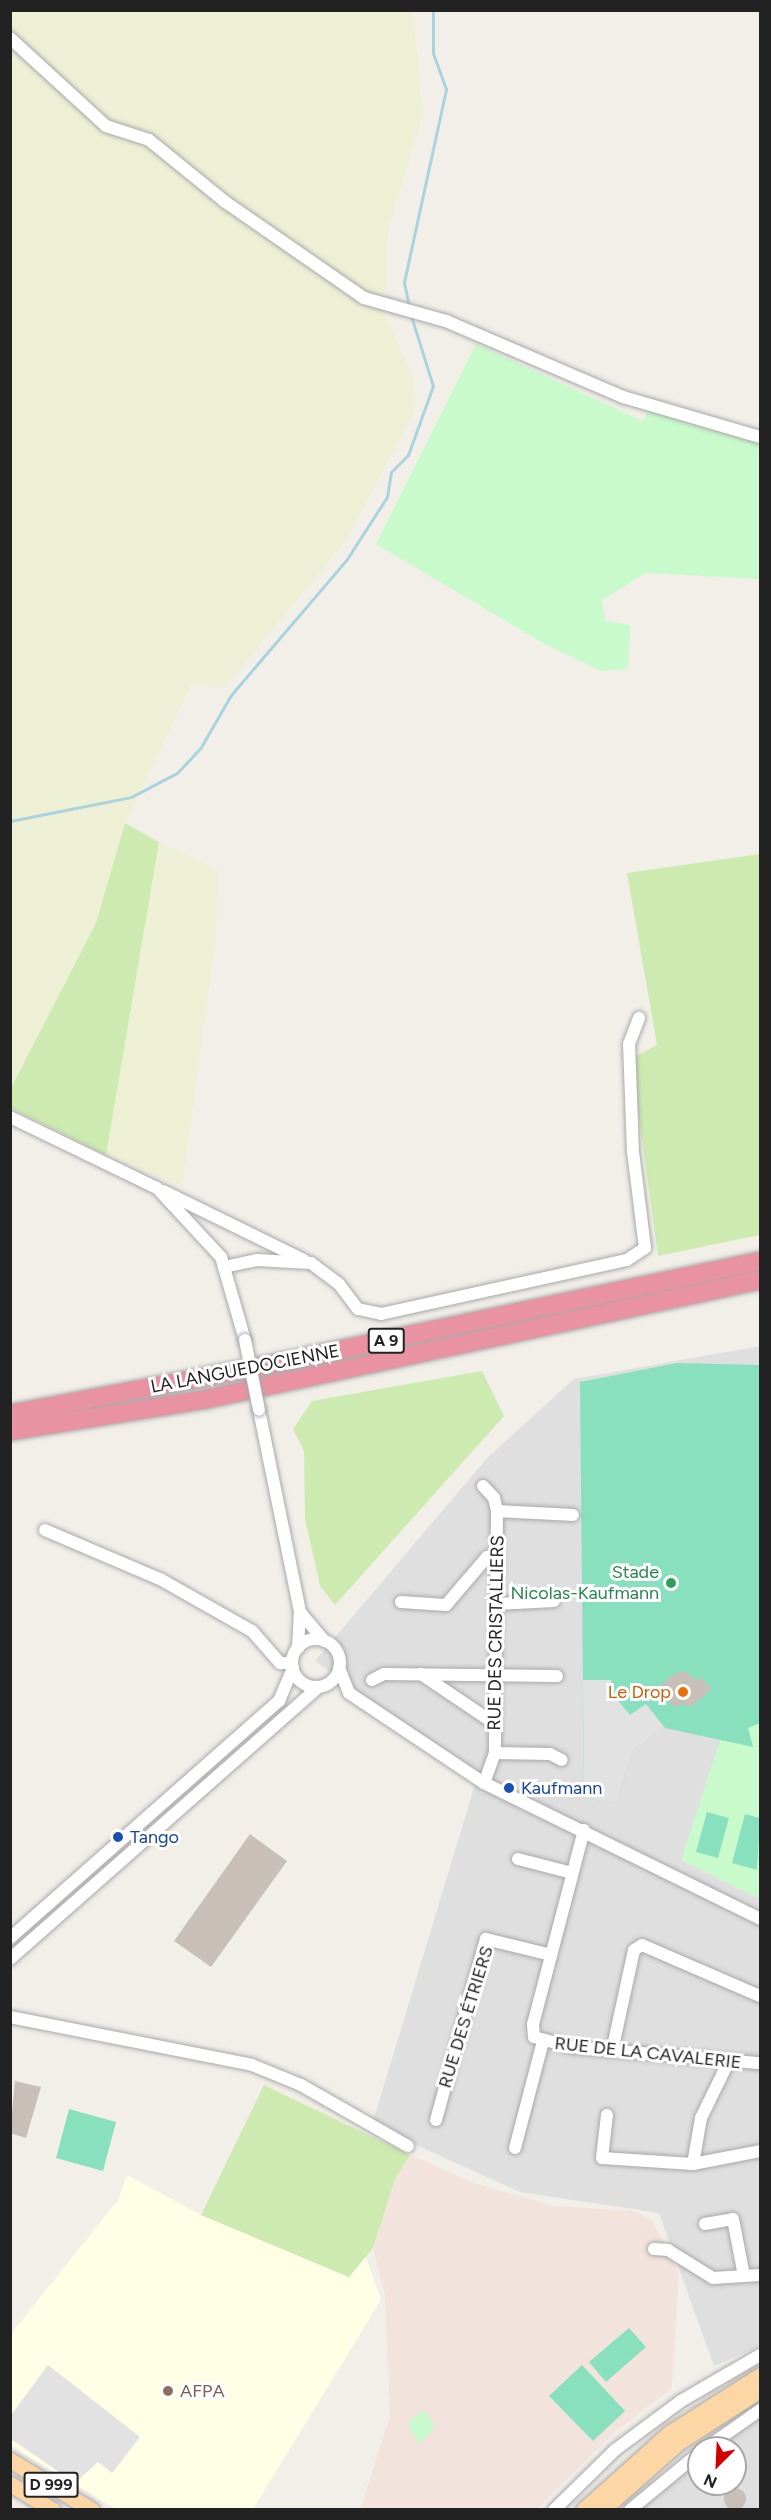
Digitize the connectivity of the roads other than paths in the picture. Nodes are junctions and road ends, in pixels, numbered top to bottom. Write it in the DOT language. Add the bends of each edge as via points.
graph roads {
  1 [pos="10,38"];
  2 [pos="760,437"];
  3 [pos="639,1018"];
  4 [pos="10,1117"];
  5 [pos="157,1188"];
  6 [pos="760,1260"];
  7 [pos="311,1263"];
  8 [pos="224,1268"];
  9 [pos="760,1280"];
  10 [pos="10,1414"];
  11 [pos="10,1431"];
  12 [pos="483,1486"];
  13 [pos="497,1511"];
  14 [pos="573,1515"];
  15 [pos="45,1530"];
  16 [pos="496,1555"];
  17 [pos="554,1601"];
  18 [pos="401,1602"];
  19 [pos="496,1604"];
  20 [pos="300,1612"];
  21 [pos="325,1642"];
  22 [pos="298,1648"];
  23 [pos="292,1665"];
  24 [pos="339,1668"];
  25 [pos="421,1674"];
  26 [pos="495,1675"];
  27 [pos="557,1676"];
  28 [pos="372,1680"];
  29 [pos="320,1687"];
  30 [pos="349,1693"];
  31 [pos="495,1724"];
  32 [pos="495,1753"];
  33 [pos="562,1760"];
  34 [pos="484,1783"];
  35 [pos="584,1830"];
  36 [pos="518,1859"];
  37 [pos="572,1873"];
  38 [pos="760,1919"];
  39 [pos="10,1938"];
  40 [pos="551,1955"];
  41 [pos="10,1959"];
  42 [pos="760,1996"];
  43 [pos="10,2017"];
  44 [pos="543,2041"];
  45 [pos="612,2051"];
  46 [pos="760,2062"];
  47 [pos="728,2063"];
  48 [pos="607,2115"];
  49 [pos="436,2120"];
  50 [pos="408,2146"];
  51 [pos="515,2148"];
  52 [pos="760,2151"];
  53 [pos="693,2164"];
  54 [pos="705,2224"];
  55 [pos="654,2249"];
  56 [pos="760,2275"];
  57 [pos="744,2276"];
  58 [pos="760,2355"];
  59 [pos="760,2374"];
  60 [pos="760,2390"];
  61 [pos="760,2410"];
  62 [pos="723,2436"];
  63 [pos="10,2460"];
  64 [pos="687,2463"];
  65 [pos="10,2484"];
  66 [pos="53,2510"];
  67 [pos="92,2510"];
  68 [pos="554,2510"];
  69 [pos="583,2510"];
  70 [pos="602,2510"];
  71 [pos="630,2510"];
  1 -- 2 [label="street" via="106,126 149,140 224,201 364,298 419,313 623,397"];
  3 -- 7 [label="street" via="629,1044 633,1152 645,1248 627,1260 381,1314 358,1308 339,1284"];
  4 -- 5 [label="street"];
  5 -- 7 [label="street"];
  5 -- 8 [label="street" via="221,1257"];
  6 -- 10 [label="highway, LA LANGUEDOCIENNE / A 9" via="268,1365"];
  7 -- 8 [label="street" via="256,1260"];
  8 -- 20 [label="street, bridge" via="245,1340"];
  9 -- 11 [label="highway, LA LANGUEDOCIENNE / A 9" via="207,1399"];
  12 -- 13 [label="street, RUE DES CRISTALLIERS" via="494,1498"];
  13 -- 14 [label="street"];
  13 -- 16 [label="street, RUE DES CRISTALLIERS"];
  15 -- 23 [label="street" via="160,1579 252,1631 280,1663"];
  16 -- 18 [label="street" via="487,1557 446,1605"];
  16 -- 19 [label="street, RUE DES CRISTALLIERS"];
  17 -- 19 [label="street"];
  19 -- 26 [label="street, RUE DES CRISTALLIERS"];
  20 -- 21 [label="street"];
  20 -- 22 [label="street"];
  21 -- 22 [label="street" via="313,1640"];
  21 -- 24 [label="street" via="338,1653"];
  22 -- 23 [label="street"];
  23 -- 29 [label="street" via="301,1682"];
  23 -- 39 [label="street" via="279,1701"];
  24 -- 29 [label="street" via="333,1680"];
  24 -- 30 [label="street"];
  25 -- 26 [label="street"];
  25 -- 28 [label="street" via="384,1674"];
  25 -- 31 [label="street"];
  26 -- 27 [label="street"];
  26 -- 31 [label="street, RUE DES CRISTALLIERS"];
  29 -- 30 [label="street"];
  29 -- 41 [label="street"];
  30 -- 34 [label="street"];
  31 -- 32 [label="street, RUE DES CRISTALLIERS"];
  32 -- 33 [label="street" via="550,1754"];
  32 -- 34 [label="street, RUE DES CRISTALLIERS"];
  34 -- 35 [label="street"];
  35 -- 37 [label="street, RUE DE LA CAVALERIE"];
  35 -- 38 [label="street"];
  36 -- 37 [label="street"];
  37 -- 40 [label="street, RUE DE LA CAVALERIE"];
  40 -- 44 [label="street, RUE DE LA CAVALERIE" via="532,2031"];
  40 -- 49 [label="street, RUE DES ÉTRIERS" via="486,1939"];
  42 -- 45 [label="street" via="701,1974 642,1944 634,1950"];
  43 -- 50 [label="street" via="252,2065 301,2085"];
  44 -- 45 [label="street, RUE DE LA CAVALERIE"];
  44 -- 51 [label="street"];
  45 -- 47 [label="street, RUE DE LA CAVALERIE"];
  46 -- 47 [label="street, RUE DE LA CAVALERIE"];
  47 -- 53 [label="street" via="700,2118"];
  48 -- 53 [label="street" via="602,2158"];
  52 -- 53 [label="street"];
  54 -- 57 [label="street" via="733,2219"];
  55 -- 57 [label="street" via="668,2250 713,2278"];
  56 -- 57 [label="street"];
  58 -- 68 [label="street" via="681,2401 615,2450"];
  59 -- 69 [label="main road" via="669,2433"];
  60 -- 70 [label="main road" via="678,2443"];
  61 -- 62 [label="street"];
  63 -- 67 [label="main road, D 999"];
  64 -- 71 [label="street"];
  65 -- 66 [label="main road, D 999"];
}
